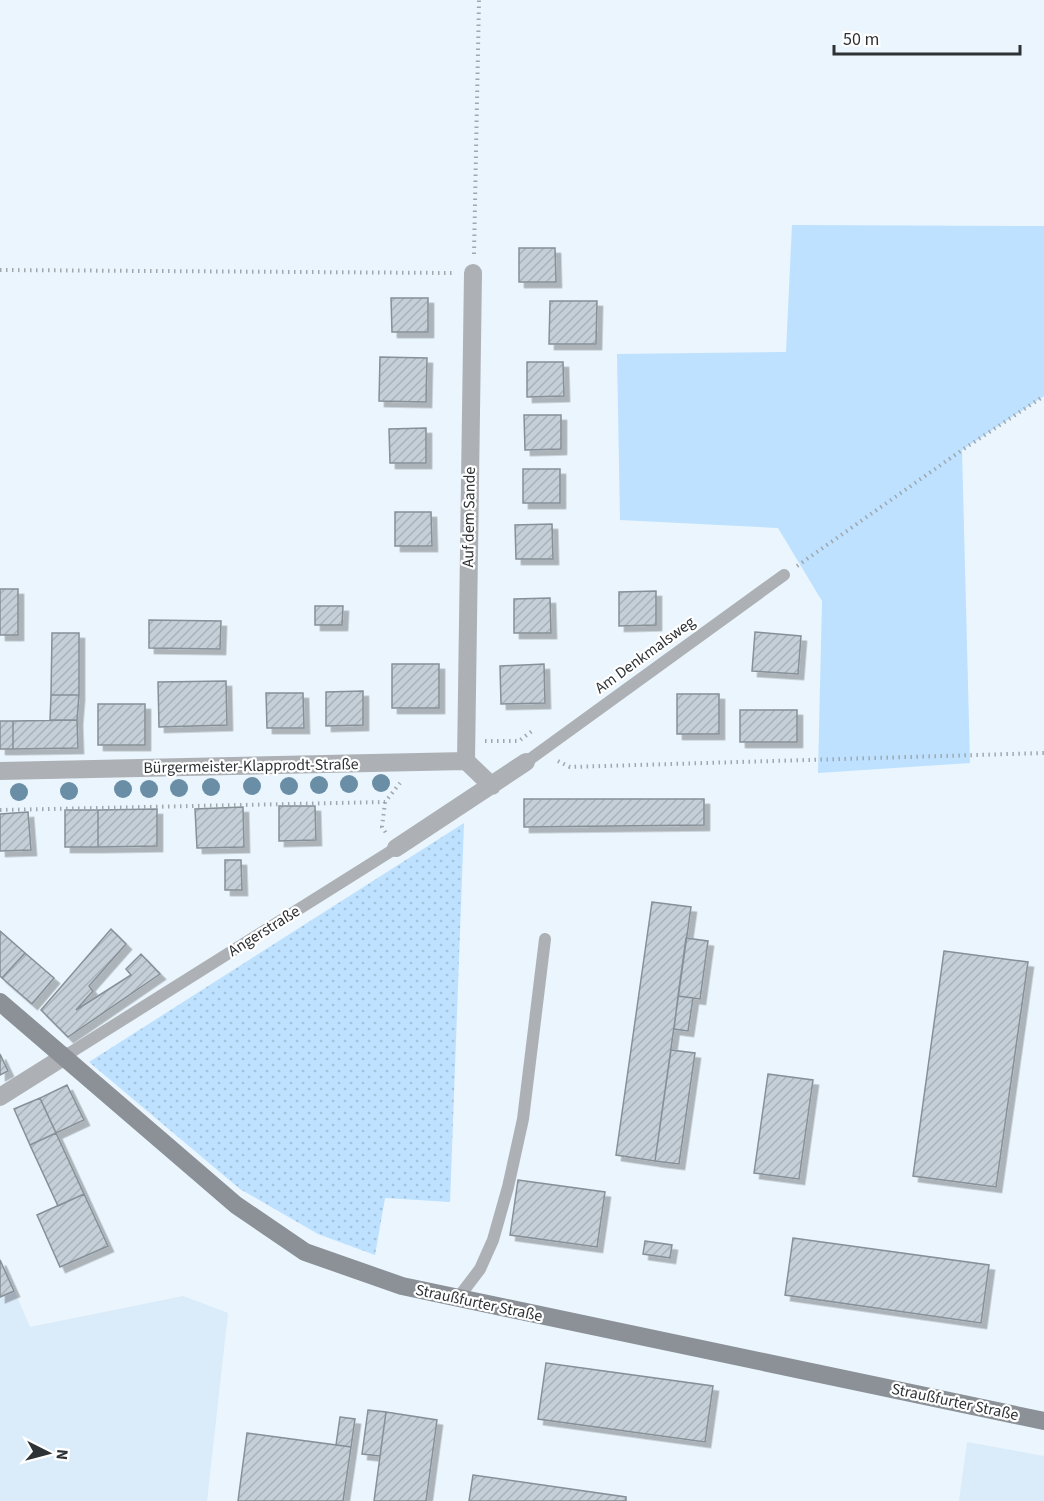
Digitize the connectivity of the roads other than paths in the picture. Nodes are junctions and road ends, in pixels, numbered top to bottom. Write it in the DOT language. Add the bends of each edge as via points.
graph roads {
  1 [pos="473,273"];
  2 [pos="784,576"];
  3 [pos="466,761"];
  4 [pos="526,762"];
  5 [pos="0,771"];
  6 [pos="492,786"];
  7 [pos="396,848"];
  8 [pos="544,939"];
  9 [pos="0,1002"];
  10 [pos="65,1056"];
  11 [pos="0,1097"];
  12 [pos="458,1298"];
  13 [pos="1044,1420"];
  1 -- 3 [label="street, Auf dem Sande"];
  2 -- 4 [label="lane, Am Denkmalsweg"];
  3 -- 5 [label="street, Bürgermeister-Klapprodt-Straße"];
  3 -- 6 [label="street"];
  4 -- 6 [label="street, Angerstraße"];
  6 -- 7 [label="street, Angerstraße"];
  7 -- 10 [label="lane, Angerstraße"];
  8 -- 12 [label="lane" via="523,1119 508,1186 493,1240 480,1269"];
  9 -- 10 [label="street, Straußfurter Straße"];
  10 -- 11 [label="street, Angerstraße"];
  10 -- 12 [label="street, Straußfurter Straße" via="236,1204 305,1252 402,1286"];
  12 -- 13 [label="street, Straußfurter Straße"];
}
